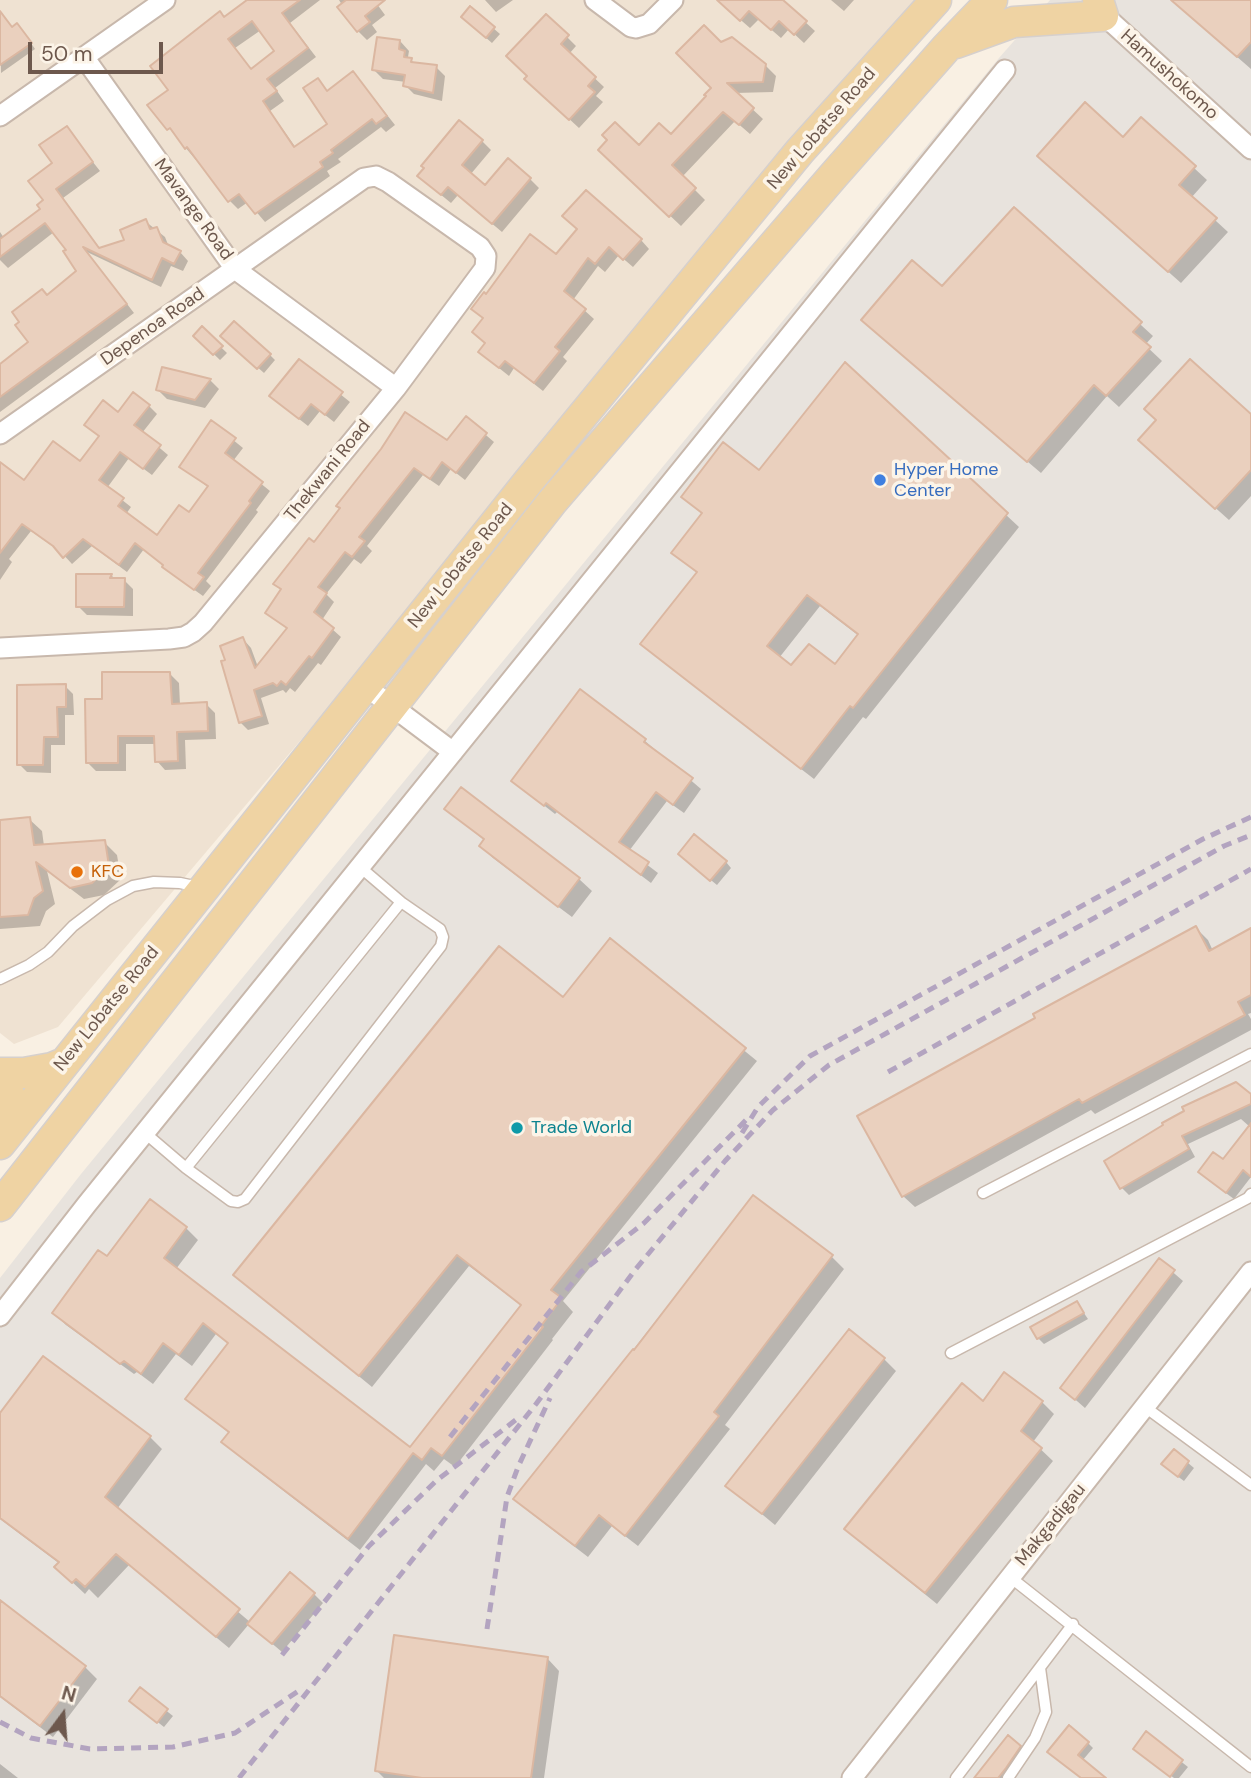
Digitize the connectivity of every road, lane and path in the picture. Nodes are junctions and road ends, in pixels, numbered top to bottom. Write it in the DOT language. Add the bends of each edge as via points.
graph roads {
  1 [pos="165,0"];
  2 [pos="595,0"];
  3 [pos="673,0"];
  4 [pos="936,0"];
  5 [pos="992,0"];
  6 [pos="1096,5"];
  7 [pos="946,48"];
  8 [pos="84,57"];
  9 [pos="1006,70"];
  10 [pos="0,116"];
  11 [pos="1251,149"];
  12 [pos="376,176"];
  13 [pos="235,269"];
  14 [pos="396,388"];
  15 [pos="0,434"];
  16 [pos="0,636"];
  17 [pos="9,648"];
  18 [pos="365,686"];
  19 [pos="392,706"];
  20 [pos="453,752"];
  21 [pos="360,867"];
  22 [pos="204,888"];
  23 [pos="401,902"];
  24 [pos="232,909"];
  25 [pos="0,979"];
  26 [pos="1251,1054"];
  27 [pos="64,1063"];
  28 [pos="145,1133"];
  29 [pos="5,1138"];
  30 [pos="186,1168"];
  31 [pos="983,1193"];
  32 [pos="1251,1194"];
  33 [pos="0,1206"];
  34 [pos="1251,1272"];
  35 [pos="0,1316"];
  36 [pos="951,1353"];
  37 [pos="1145,1407"];
  38 [pos="1251,1485"];
  39 [pos="1010,1577"];
  40 [pos="1073,1625"];
  41 [pos="1040,1668"];
  42 [pos="1251,1767"];
  43 [pos="852,1778"];
  44 [pos="956,1778"];
  45 [pos="1008,1778"];
  1 -- 8 [label="street"];
  2 -- 3 [label="street" via="636,28 649,24"];
  4 -- 18 [label="main road, New Lobatse Road" via="800,151"];
  5 -- 7 [label="main road"];
  6 -- 7 [label="main road" via="1014,22"];
  6 -- 11 [label="street, Hamushokomo"];
  7 -- 19 [label="main road" via="552,502"];
  8 -- 10 [label="street"];
  8 -- 13 [label="street, Mavange Road"];
  9 -- 20 [label="street"];
  12 -- 13 [label="street, Depenoa Road" via="363,178"];
  12 -- 14 [label="street, Thekwani Road" via="480,247 487,262"];
  13 -- 14 [label="street, Mavange Road"];
  13 -- 15 [label="street, Depenoa Road"];
  14 -- 17 [label="street, Thekwani Road" via="193,632 169,639"];
  16 -- 17 [label="street"];
  18 -- 19 [label="street"];
  18 -- 22 [label="main road, New Lobatse Road"];
  19 -- 20 [label="street"];
  19 -- 24 [label="main road"];
  20 -- 21 [label="street"];
  21 -- 23 [label="lane"];
  21 -- 28 [label="street"];
  22 -- 24 [label="main road"];
  22 -- 25 [label="lane" via="154,882 133,886 81,919 48,952"];
  22 -- 27 [label="main road, New Lobatse Road"];
  23 -- 30 [label="lane"];
  23 -- 30 [label="lane" via="440,929 441,946 245,1199 231,1201"];
  24 -- 33 [label="main road"];
  26 -- 31 [label="lane"];
  27 -- 29 [label="main road, New Lobatse Road"];
  27 -- 29 [label="main road" via="24,1073 1,1073 12,1113"];
  28 -- 30 [label="lane"];
  28 -- 35 [label="street"];
  32 -- 36 [label="lane"];
  34 -- 37 [label="street, Makgadigau"];
  37 -- 38 [label="lane"];
  37 -- 39 [label="street, Makgadigau"];
  39 -- 40 [label="lane"];
  39 -- 43 [label="street, Makgadigau"];
  40 -- 41 [label="lane"];
  40 -- 42 [label="lane"];
  41 -- 44 [label="lane"];
  41 -- 45 [label="lane" via="1046,1712"];
}
